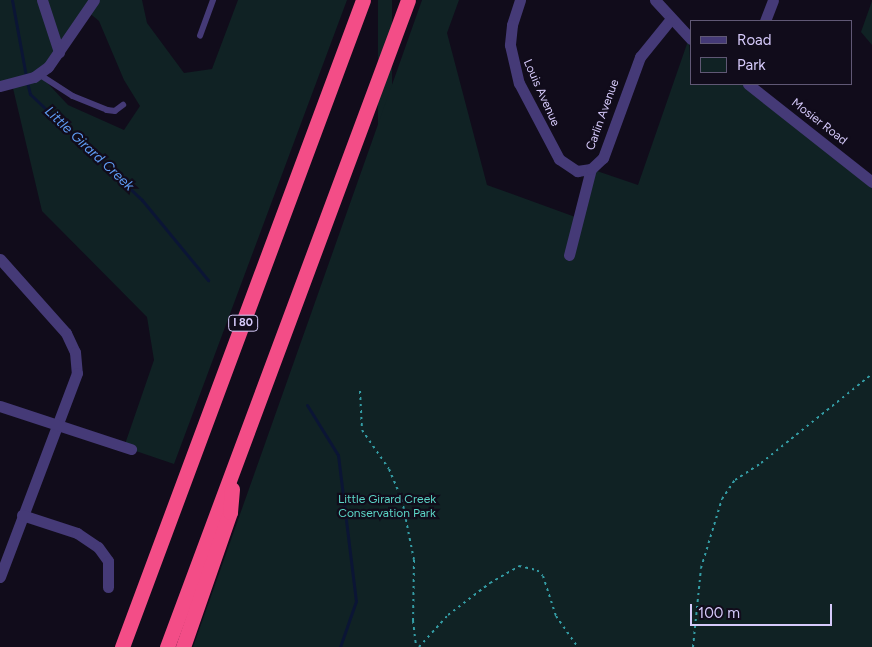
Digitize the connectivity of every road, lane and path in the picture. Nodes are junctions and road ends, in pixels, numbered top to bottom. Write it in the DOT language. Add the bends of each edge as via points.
graph roads {
  1 [pos="42,0"];
  2 [pos="94,0"];
  3 [pos="213,0"];
  4 [pos="363,0"];
  5 [pos="408,0"];
  6 [pos="520,0"];
  7 [pos="655,0"];
  8 [pos="773,0"];
  9 [pos="670,20"];
  10 [pos="766,20"];
  11 [pos="200,36"];
  12 [pos="690,38"];
  13 [pos="59,52"];
  14 [pos="36,76"];
  15 [pos="749,85"];
  16 [pos="0,86"];
  17 [pos="123,104"];
  18 [pos="591,169"];
  19 [pos="872,182"];
  20 [pos="569,255"];
  21 [pos="0,259"];
  22 [pos="872,374"];
  23 [pos="360,391"];
  24 [pos="0,406"];
  25 [pos="57,425"];
  26 [pos="130,449"];
  27 [pos="234,467"];
  28 [pos="22,515"];
  29 [pos="0,577"];
  30 [pos="108,587"];
  31 [pos="142,595"];
  32 [pos="112,647"];
  33 [pos="122,647"];
  34 [pos="167,647"];
  35 [pos="183,647"];
  36 [pos="418,647"];
  37 [pos="578,647"];
  38 [pos="694,647"];
  1 -- 13 [label="street"];
  2 -- 13 [label="street"];
  3 -- 11 [label="lane"];
  4 -- 31 [label="highway, I 80"];
  5 -- 27 [label="highway"];
  6 -- 18 [label="street, Louis Avenue" via="510,45 519,83 559,159 577,171"];
  7 -- 9 [label="street"];
  8 -- 10 [label="street"];
  9 -- 12 [label="street"];
  9 -- 18 [label="street, Carlin Avenue" via="640,57 603,158"];
  13 -- 14 [label="street"];
  14 -- 16 [label="street"];
  14 -- 17 [label="lane" via="107,110 115,111"];
  15 -- 19 [label="street, Mosier Road"];
  18 -- 20 [label="street, Carlin Avenue"];
  21 -- 25 [label="street" via="66,333 75,352 75,384"];
  22 -- 38 [label="path" via="735,480 722,499 701,568"];
  23 -- 36 [label="path" via="362,430 389,469 402,500 414,560 413,621"];
  24 -- 25 [label="street"];
  25 -- 26 [label="street"];
  25 -- 28 [label="street"];
  27 -- 34 [label="highway"];
  27 -- 35 [label="highway" via="230,512"];
  28 -- 29 [label="street"];
  28 -- 30 [label="street" via="77,533 98,547 108,561"];
  31 -- 32 [label="highway"];
  31 -- 33 [label="highway, I 80"];
  36 -- 37 [label="path" via="448,614 490,582 519,566 537,570 543,576 556,616"];
}
